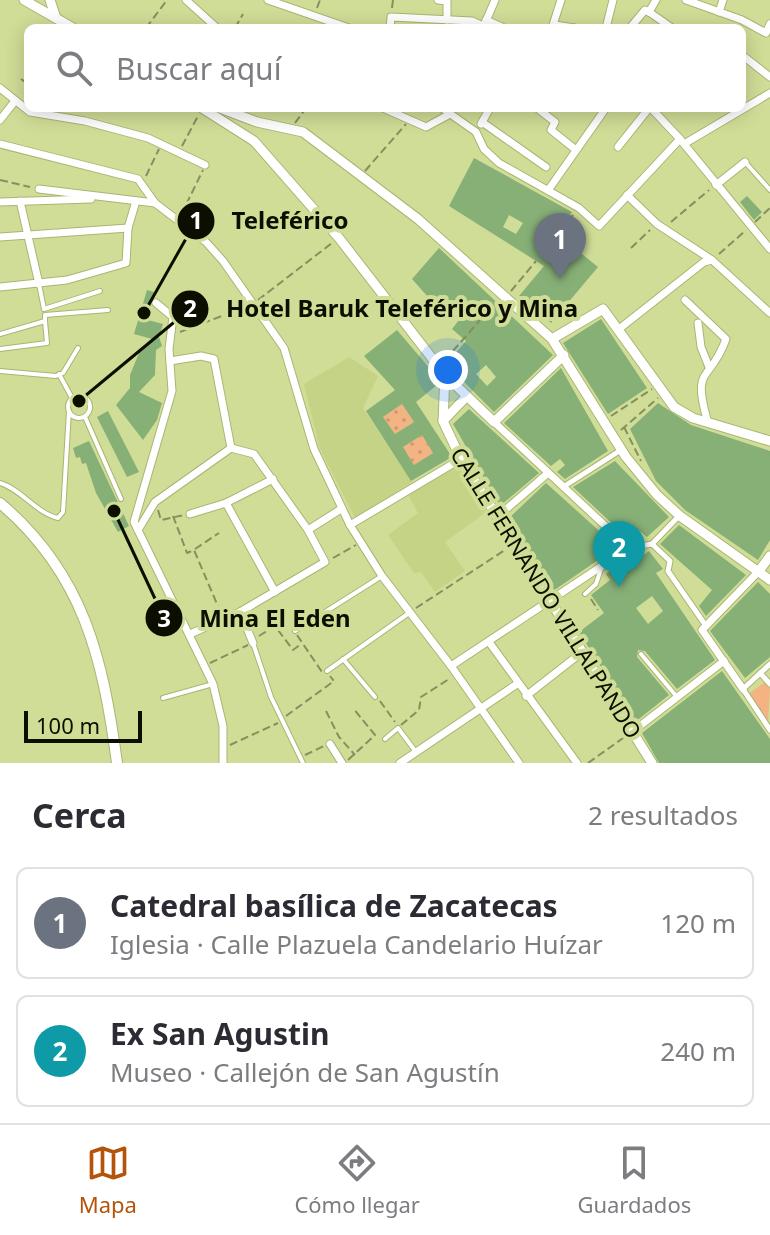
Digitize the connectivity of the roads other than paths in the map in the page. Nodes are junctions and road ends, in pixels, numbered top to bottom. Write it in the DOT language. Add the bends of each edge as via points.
graph roads {
  1 [pos="24,0"];
  2 [pos="50,0"];
  3 [pos="186,0"];
  4 [pos="268,0"];
  5 [pos="438,0"];
  6 [pos="495,0"];
  7 [pos="561,0"];
  8 [pos="613,0"];
  9 [pos="656,0"];
  10 [pos="686,0"];
  11 [pos="723,0"];
  12 [pos="649,12"];
  13 [pos="719,12"];
  14 [pos="56,18"];
  15 [pos="447,20"];
  16 [pos="66,24"];
  17 [pos="213,24"];
  18 [pos="337,24"];
  19 [pos="390,24"];
  20 [pos="477,24"];
  21 [pos="484,24"];
  22 [pos="554,24"];
  23 [pos="607,24"];
  24 [pos="633,24"];
  25 [pos="666,24"];
  26 [pos="741,24"];
  27 [pos="770,24"];
  28 [pos="746,26"];
  29 [pos="746,58"];
  30 [pos="770,77"];
  31 [pos="0,88"];
  32 [pos="770,93"];
  33 [pos="15,101"];
  34 [pos="746,106"];
  35 [pos="24,107"];
  36 [pos="33,112"];
  37 [pos="208,112"];
  38 [pos="231,112"];
  39 [pos="404,112"];
  40 [pos="447,112"];
  41 [pos="488,112"];
  42 [pos="542,112"];
  43 [pos="603,112"];
  44 [pos="650,112"];
  45 [pos="654,112"];
  46 [pos="735,112"];
  47 [pos="450,114"];
  48 [pos="0,120"];
  49 [pos="482,122"];
  50 [pos="476,132"];
  51 [pos="682,141"];
  52 [pos="0,144"];
  53 [pos="618,147"];
  54 [pos="576,150"];
  55 [pos="745,162"];
  56 [pos="205,165"];
  57 [pos="546,167"];
  58 [pos="716,185"];
  59 [pos="39,189"];
  60 [pos="549,189"];
  61 [pos="770,190"];
  62 [pos="627,195"];
  63 [pos="101,198"];
  64 [pos="20,201"];
  65 [pos="136,201"];
  66 [pos="0,202"];
  67 [pos="155,203"];
  68 [pos="128,228"];
  69 [pos="28,236"];
  70 [pos="0,237"];
  71 [pos="770,249"];
  72 [pos="712,260"];
  73 [pos="39,284"];
  74 [pos="0,289"];
  75 [pos="100,291"];
  76 [pos="685,300"];
  77 [pos="156,303"];
  78 [pos="44,309"];
  79 [pos="108,310"];
  80 [pos="770,313"];
  81 [pos="45,318"];
  82 [pos="698,323"];
  83 [pos="619,329"];
  84 [pos="0,334"];
  85 [pos="552,339"];
  86 [pos="78,348"];
  87 [pos="0,349"];
  88 [pos="564,355"];
  89 [pos="170,361"];
  90 [pos="709,367"];
  91 [pos="0,371"];
  92 [pos="442,371"];
  93 [pos="59,374"];
  94 [pos="467,396"];
  95 [pos="72,398"];
  96 [pos="69,411"];
  97 [pos="85,417"];
  98 [pos="443,421"];
  99 [pos="494,422"];
  100 [pos="708,423"];
  101 [pos="770,441"];
  102 [pos="231,448"];
  103 [pos="621,450"];
  104 [pos="461,459"];
  105 [pos="547,474"];
  106 [pos="273,479"];
  107 [pos="0,483"];
  108 [pos="562,488"];
  109 [pos="121,499"];
  110 [pos="0,503"];
  111 [pos="226,503"];
  112 [pos="341,509"];
  113 [pos="190,514"];
  114 [pos="680,516"];
  115 [pos="497,517"];
  116 [pos="350,525"];
  117 [pos="138,530"];
  118 [pos="308,530"];
  119 [pos="652,544"];
  120 [pos="629,548"];
  121 [pos="770,556"];
  122 [pos="601,567"];
  123 [pos="759,571"];
  124 [pos="382,576"];
  125 [pos="770,580"];
  126 [pos="275,592"];
  127 [pos="587,594"];
  128 [pos="549,600"];
  129 [pos="240,612"];
  130 [pos="409,613"];
  131 [pos="704,628"];
  132 [pos="295,631"];
  133 [pos="190,634"];
  134 [pos="252,642"];
  135 [pos="489,642"];
  136 [pos="581,653"];
  137 [pos="641,654"];
  138 [pos="343,659"];
  139 [pos="724,661"];
  140 [pos="770,664"];
  141 [pos="451,666"];
  142 [pos="327,671"];
  143 [pos="760,673"];
  144 [pos="213,684"];
  145 [pos="517,684"];
  146 [pos="770,684"];
  147 [pos="743,689"];
  148 [pos="526,696"];
  149 [pos="375,697"];
  150 [pos="677,697"];
  151 [pos="163,698"];
  152 [pos="481,707"];
  153 [pos="770,730"];
  154 [pos="632,732"];
  155 [pos="385,739"];
  156 [pos="330,744"];
  157 [pos="416,752"];
  158 [pos="302,760"];
  159 [pos="404,762"];
  160 [pos="117,763"];
  161 [pos="220,763"];
  162 [pos="343,763"];
  163 [pos="519,763"];
  164 [pos="577,763"];
  165 [pos="652,763"];
  1 -- 14 [label="street"];
  2 -- 14 [label="street"];
  3 -- 17 [label="street"];
  4 -- 18 [label="street"];
  5 -- 15 [label="street" via="447,1"];
  6 -- 21 [label="street"];
  7 -- 22 [label="street"];
  8 -- 23 [label="street"];
  9 -- 12 [label="street"];
  10 -- 13 [label="street"];
  11 -- 13 [label="street"];
  12 -- 24 [label="street" via="645,10"];
  12 -- 25 [label="street"];
  13 -- 26 [label="street"];
  14 -- 16 [label="street"];
  15 -- 19 [label="street" via="391,17"];
  15 -- 20 [label="street"];
  27 -- 28 [label="street" via="766,33"];
  29 -- 30 [label="street"];
  31 -- 33 [label="street"];
  32 -- 34 [label="street"];
  33 -- 35 [label="street"];
  33 -- 48 [label="street"];
  36 -- 56 [label="street" via="161,144"];
  37 -- 92 [label="street" via="254,141 339,238"];
  38 -- 85 [label="street" via="292,127 362,174"];
  39 -- 47 [label="street" via="426,127"];
  40 -- 47 [label="street"];
  41 -- 49 [label="street"];
  42 -- 54 [label="street" via="555,122 551,130"];
  43 -- 54 [label="street"];
  44 -- 53 [label="street"];
  45 -- 51 [label="street"];
  46 -- 51 [label="street"];
  47 -- 50 [label="street"];
  49 -- 50 [label="street"];
  49 -- 57 [label="street"];
  50 -- 60 [label="street" via="499,163"];
  51 -- 58 [label="street"];
  51 -- 62 [label="street"];
  52 -- 67 [label="street" via="114,172 142,183"];
  54 -- 60 [label="street"];
  55 -- 58 [label="street"];
  55 -- 61 [label="lane"];
  58 -- 71 [label="street"];
  59 -- 63 [label="street"];
  60 -- 62 [label="street" via="599,226"];
  62 -- 72 [label="street" via="660,226"];
  63 -- 64 [label="street"];
  63 -- 65 [label="street"];
  64 -- 66 [label="street"];
  64 -- 69 [label="street"];
  65 -- 67 [label="street"];
  65 -- 68 [label="street"];
  67 -- 112 [label="street" via="223,261 284,348 314,449"];
  68 -- 69 [label="street"];
  68 -- 73 [label="street" via="126,263"];
  69 -- 70 [label="street"];
  69 -- 73 [label="street"];
  72 -- 80 [label="street"];
  72 -- 83 [label="street"];
  73 -- 74 [label="street"];
  73 -- 78 [label="lane"];
  75 -- 78 [label="lane"];
  76 -- 90 [label="street" via="726,339"];
  77 -- 89 [label="street" via="173,317"];
  78 -- 81 [label="lane"];
  79 -- 81 [label="lane"];
  81 -- 84 [label="lane"];
  81 -- 87 [label="lane" via="47,343"];
  82 -- 90 [label="street"];
  83 -- 85 [label="street" via="603,309"];
  83 -- 100 [label="street" via="674,407"];
  85 -- 88 [label="street"];
  86 -- 93 [label="lane"];
  88 -- 99 [label="street"];
  88 -- 103 [label="street"];
  89 -- 102 [label="street" via="214,359"];
  89 -- 117 [label="street" via="172,391 135,515"];
  90 -- 100 [label="street" via="701,377 700,395"];
  91 -- 93 [label="lane"];
  92 -- 94 [label="street"];
  92 -- 98 [label="street"];
  93 -- 95 [label="lane"];
  94 -- 98 [label="street"];
  94 -- 99 [label="street"];
  95 -- 96 [label="lane"];
  95 -- 97 [label="lane" via="88,400"];
  96 -- 97 [label="lane"];
  96 -- 107 [label="lane" via="63,512 58,518"];
  97 -- 109 [label="lane"];
  98 -- 104 [label="street, CALLE FERNANDO VILLALPANDO"];
  99 -- 105 [label="street"];
  100 -- 101 [label="street"];
  102 -- 106 [label="street" via="251,451"];
  102 -- 117 [label="street" via="155,502"];
  103 -- 108 [label="street"];
  103 -- 114 [label="street"];
  104 -- 115 [label="street, CALLE FERNANDO VILLALPANDO"];
  104 -- 116 [label="street"];
  105 -- 108 [label="street"];
  105 -- 115 [label="street"];
  106 -- 111 [label="street"];
  106 -- 118 [label="street"];
  108 -- 120 [label="street"];
  110 -- 160 [label="main road" via="48,553 80,603 95,644"];
  111 -- 113 [label="street"];
  111 -- 126 [label="street"];
  112 -- 116 [label="street"];
  112 -- 118 [label="street"];
  114 -- 119 [label="street"];
  114 -- 123 [label="street"];
  115 -- 128 [label="street, CALLE FERNANDO VILLALPANDO"];
  116 -- 124 [label="street"];
  117 -- 133 [label="street"];
  118 -- 126 [label="street" via="325,562"];
  119 -- 120 [label="street"];
  119 -- 131 [label="street" via="670,561 668,571"];
  120 -- 122 [label="street"];
  121 -- 123 [label="street"];
  122 -- 127 [label="lane"];
  122 -- 128 [label="street" via="571,591"];
  123 -- 125 [label="street"];
  123 -- 131 [label="street"];
  124 -- 130 [label="street"];
  124 -- 132 [label="lane"];
  126 -- 129 [label="street"];
  128 -- 135 [label="street"];
  128 -- 136 [label="street, CALLE FERNANDO VILLALPANDO"];
  129 -- 133 [label="street"];
  129 -- 134 [label="street"];
  130 -- 138 [label="lane"];
  130 -- 141 [label="street"];
  131 -- 139 [label="street"];
  133 -- 144 [label="street"];
  134 -- 158 [label="lane" via="281,721"];
  135 -- 141 [label="street"];
  135 -- 145 [label="street"];
  136 -- 148 [label="street"];
  136 -- 154 [label="street, CALLE FERNANDO VILLALPANDO"];
  137 -- 150 [label="lane"];
  138 -- 142 [label="lane"];
  138 -- 149 [label="lane"];
  139 -- 147 [label="street"];
  139 -- 150 [label="street"];
  140 -- 143 [label="street"];
  141 -- 152 [label="street"];
  143 -- 146 [label="street"];
  143 -- 147 [label="street"];
  144 -- 151 [label="lane"];
  144 -- 161 [label="street" via="223,726"];
  145 -- 148 [label="street"];
  145 -- 152 [label="street"];
  147 -- 153 [label="street"];
  148 -- 164 [label="street"];
  150 -- 154 [label="street"];
  152 -- 157 [label="street"];
  152 -- 163 [label="street"];
  154 -- 165 [label="street, CALLE FERNANDO VILLALPANDO"];
  155 -- 157 [label="lane" via="398,728"];
  156 -- 162 [label="street"];
  157 -- 159 [label="street"];
}
